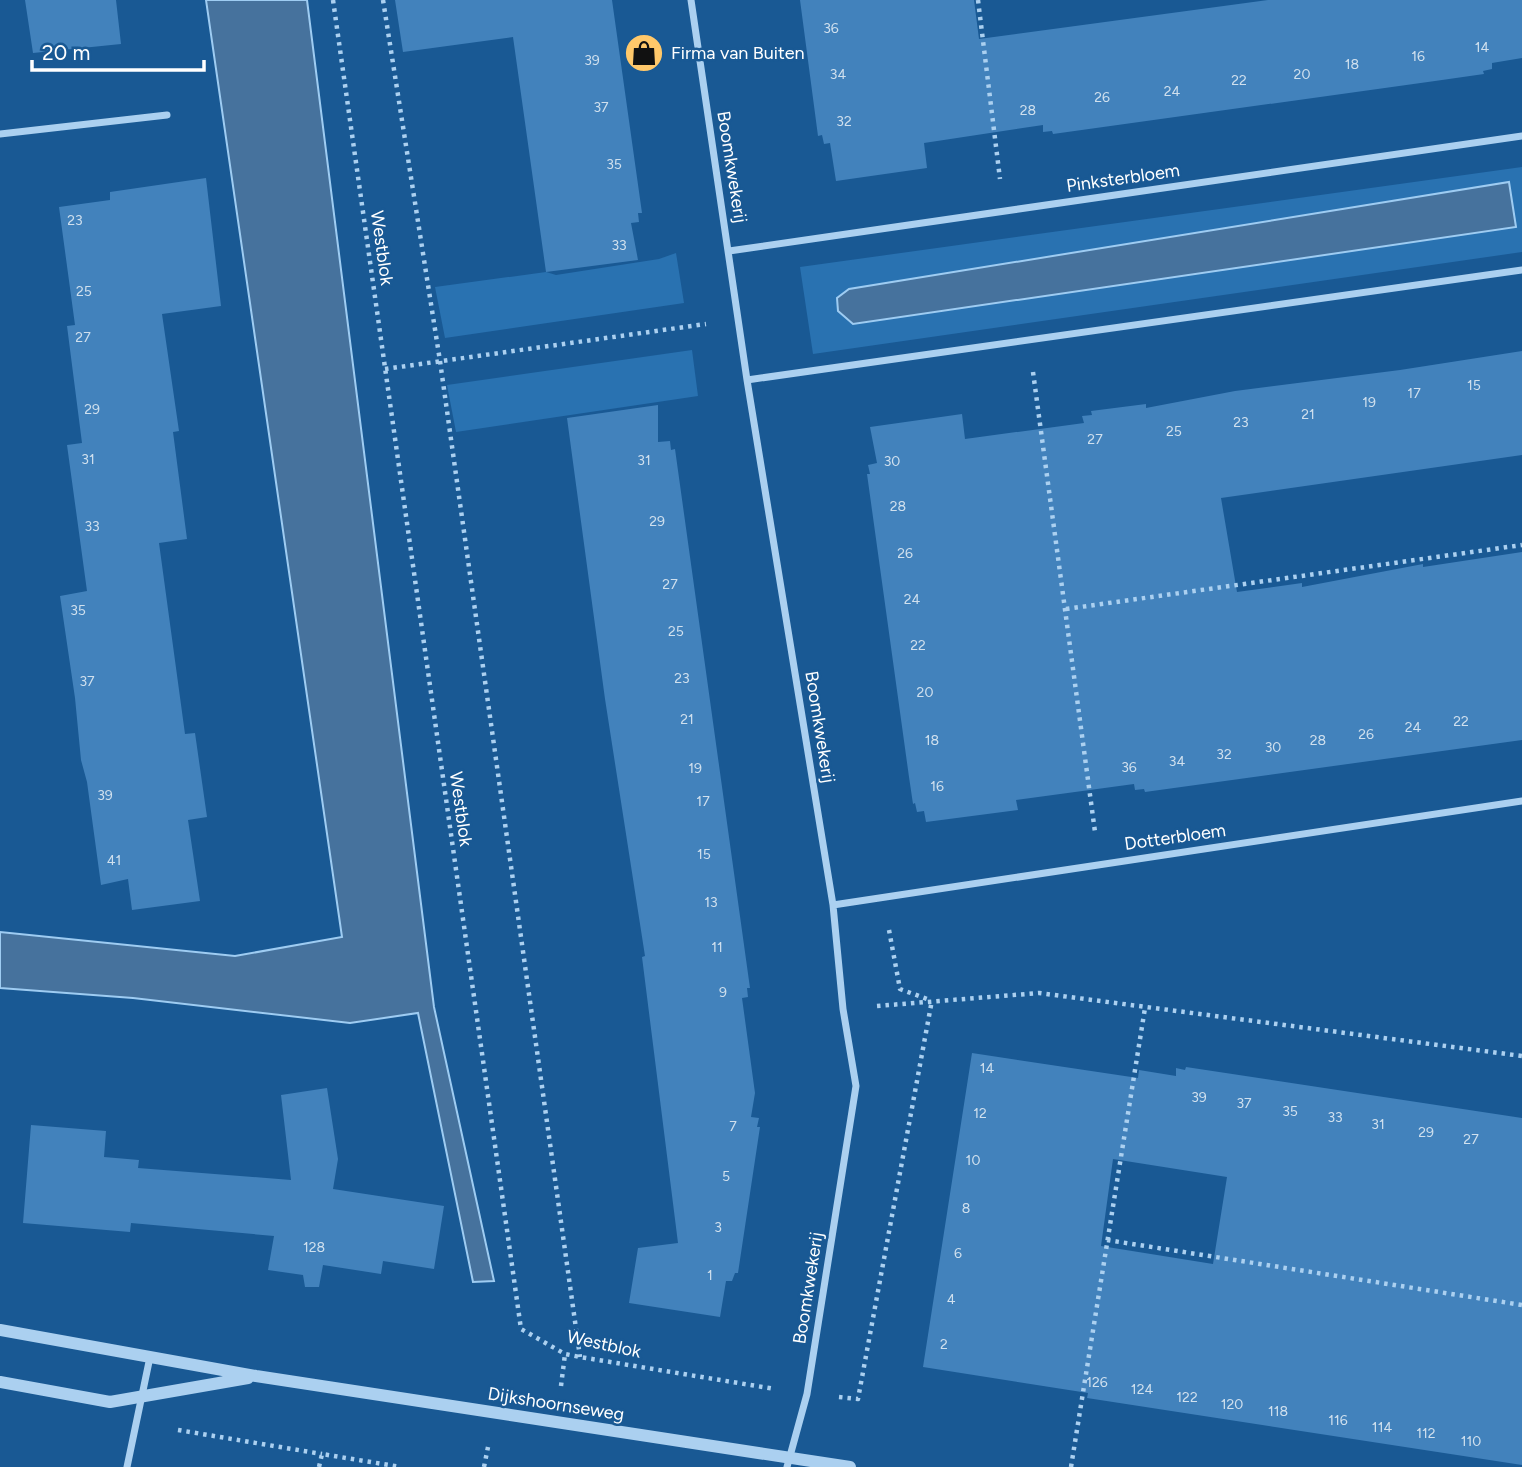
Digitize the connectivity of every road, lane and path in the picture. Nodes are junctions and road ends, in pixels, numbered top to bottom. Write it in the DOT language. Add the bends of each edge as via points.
graph roads {
  1 [pos="333,0"];
  2 [pos="383,0"];
  3 [pos="691,0"];
  4 [pos="978,0"];
  5 [pos="167,115"];
  6 [pos="0,134"];
  7 [pos="1522,136"];
  8 [pos="1004,211"];
  9 [pos="729,251"];
  10 [pos="1522,270"];
  11 [pos="739,320"];
  12 [pos="1029,341"];
  13 [pos="440,361"];
  14 [pos="385,369"];
  15 [pos="747,380"];
  16 [pos="1522,545"];
  17 [pos="1066,609"];
  18 [pos="1522,801"];
  19 [pos="1099,864"];
  20 [pos="883,897"];
  21 [pos="833,905"];
  22 [pos="932,1000"];
  23 [pos="1144,1008"];
  24 [pos="843,1009"];
  25 [pos="1522,1056"];
  26 [pos="1107,1240"];
  27 [pos="1522,1305"];
  28 [pos="0,1330"];
  29 [pos="150,1357"];
  30 [pos="580,1357"];
  31 [pos="256,1376"];
  32 [pos="0,1382"];
  33 [pos="807,1394"];
  34 [pos="142,1396"];
  35 [pos="136,1423"];
  36 [pos="322,1454"];
  37 [pos="788,1462"];
  38 [pos="127,1467"];
  39 [pos="319,1467"];
  40 [pos="401,1467"];
  41 [pos="850,1467"];
  42 [pos="1071,1467"];
  1 -- 14 [label="path, Westblok"];
  2 -- 13 [label="path"];
  3 -- 9 [label="street, Boomkwekerij"];
  4 -- 8 [label="path"];
  5 -- 6 [label="street"];
  7 -- 8 [label="street, Pinksterbloem"];
  8 -- 9 [label="street, Pinksterbloem"];
  9 -- 11 [label="street, Boomkwekerij"];
  10 -- 12 [label="street"];
  11 -- 13 [label="path"];
  11 -- 15 [label="street, Boomkwekerij"];
  12 -- 15 [label="street"];
  12 -- 17 [label="path"];
  13 -- 14 [label="path"];
  13 -- 30 [label="path"];
  14 -- 30 [label="path, Westblok" via="521,1329 565,1354"];
  15 -- 21 [label="street, Boomkwekerij"];
  16 -- 17 [label="path"];
  17 -- 19 [label="path"];
  18 -- 19 [label="street, Dotterbloem"];
  19 -- 20 [label="street, Dotterbloem"];
  20 -- 21 [label="street, Dotterbloem"];
  20 -- 22 [label="path" via="900,989"];
  21 -- 24 [label="street, Boomkwekerij"];
  22 -- 23 [label="path" via="1039,993"];
  22 -- 24 [label="path"];
  22 -- 33 [label="path, Westblok" via="858,1399"];
  23 -- 25 [label="path"];
  23 -- 26 [label="path"];
  24 -- 33 [label="street, Boomkwekerij" via="856,1086"];
  26 -- 27 [label="path"];
  26 -- 42 [label="path"];
  28 -- 29 [label="street, Dijkshoornseweg"];
  29 -- 31 [label="street, Dijkshoornseweg"];
  29 -- 34 [label="street"];
  30 -- 33 [label="path, Westblok"];
  31 -- 34 [label="street, Dijkshoornseweg"];
  31 -- 37 [label="street, Dijkshoornseweg"];
  32 -- 34 [label="street, Dijkshoornseweg" via="110,1402"];
  33 -- 37 [label="street, Boomkwekerij"];
  34 -- 35 [label="street"];
  35 -- 36 [label="path"];
  35 -- 38 [label="street"];
  36 -- 39 [label="path"];
  36 -- 40 [label="path"];
  37 -- 41 [label="street, Dijkshoornseweg"];
}
